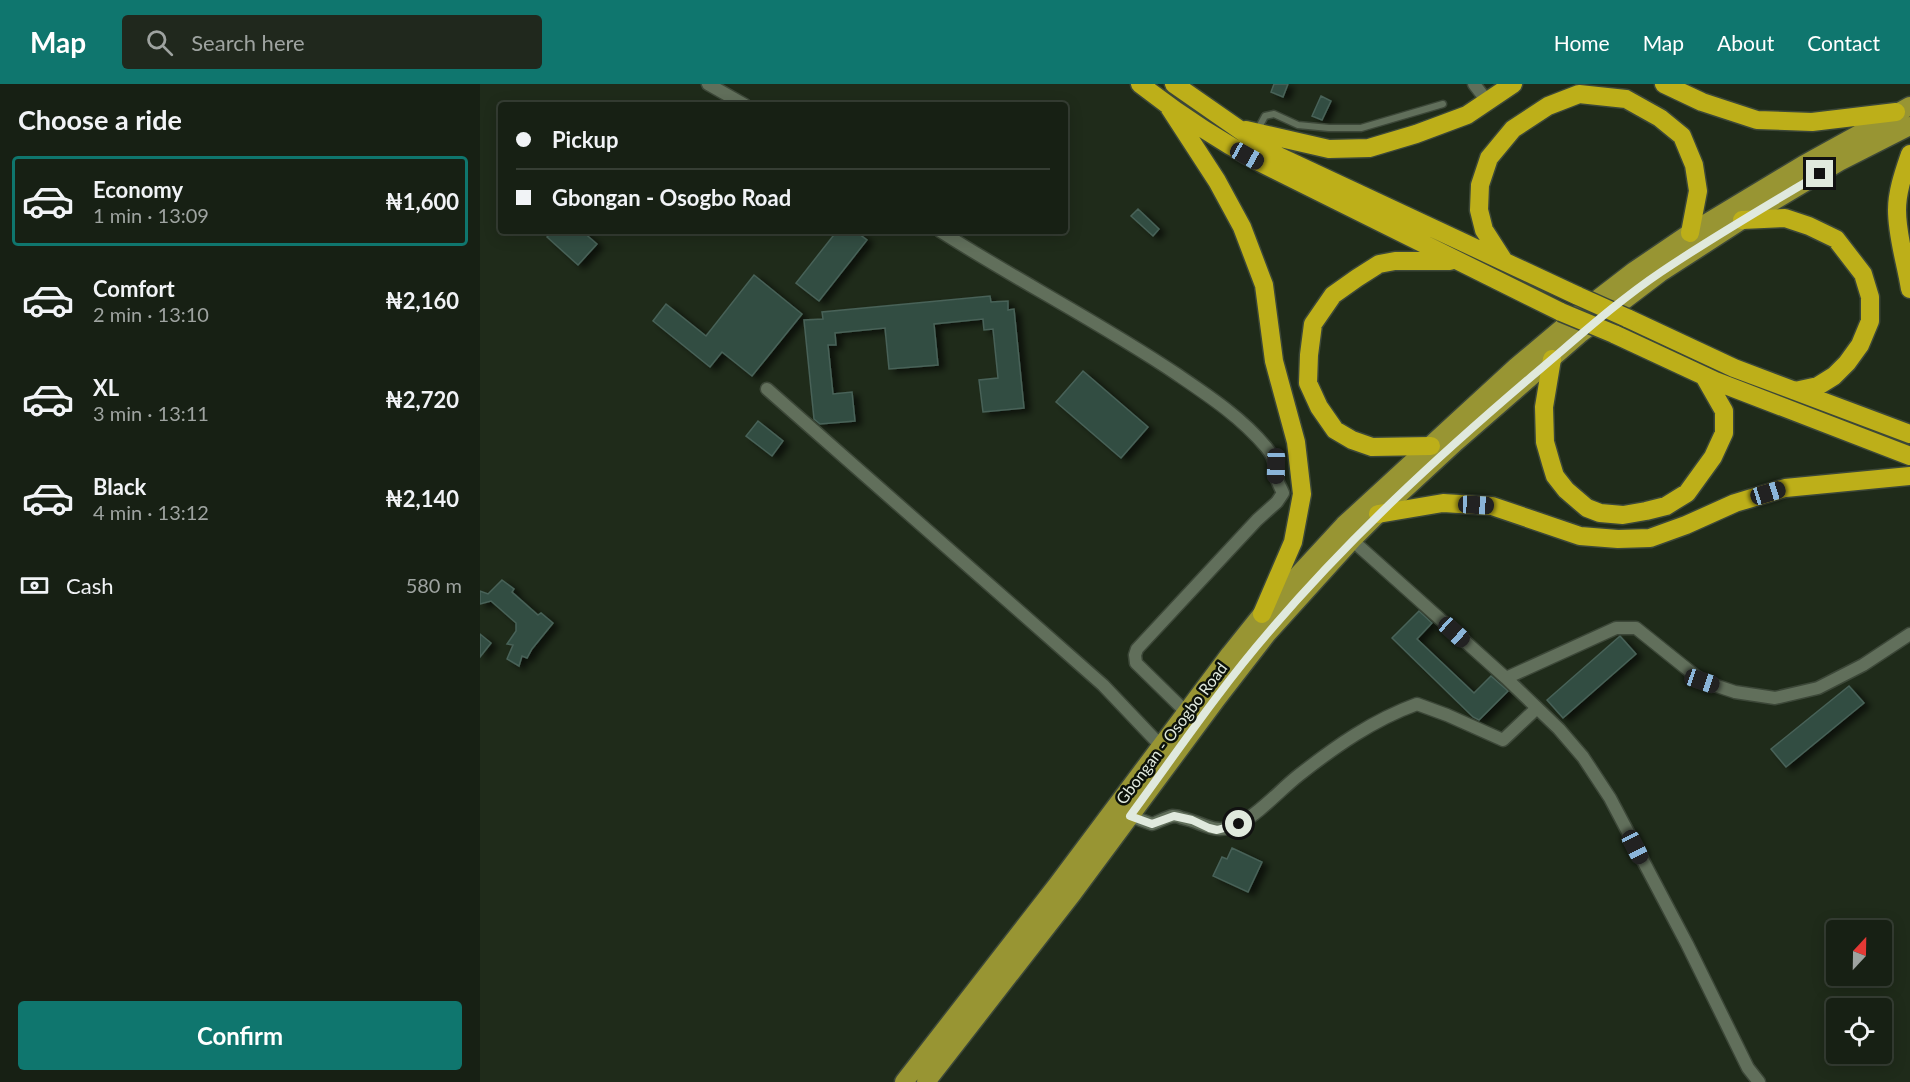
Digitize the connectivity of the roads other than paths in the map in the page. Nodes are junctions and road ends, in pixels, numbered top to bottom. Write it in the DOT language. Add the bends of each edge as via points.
graph roads {
  1 [pos="708,84"];
  2 [pos="1140,84"];
  3 [pos="1174,84"];
  4 [pos="1474,84"];
  5 [pos="1513,84"];
  6 [pos="1664,84"];
  7 [pos="1487,101"];
  8 [pos="740,102"];
  9 [pos="1443,104"];
  10 [pos="1169,107"];
  11 [pos="1903,109"];
  12 [pos="1910,126"];
  13 [pos="1236,127"];
  14 [pos="1256,133"];
  15 [pos="1910,154"];
  16 [pos="1742,220"];
  17 [pos="1690,233"];
  18 [pos="945,234"];
  19 [pos="1457,261"];
  20 [pos="1504,261"];
  21 [pos="1910,289"];
  22 [pos="1552,359"];
  23 [pos="1704,376"];
  24 [pos="767,388"];
  25 [pos="1795,391"];
  26 [pos="1910,434"];
  27 [pos="1431,446"];
  28 [pos="1910,456"];
  29 [pos="1910,476"];
  30 [pos="1378,514"];
  31 [pos="1352,540"];
  32 [pos="1262,614"];
  33 [pos="1910,634"];
  34 [pos="1506,678"];
  35 [pos="1537,708"];
  36 [pos="1186,712"];
  37 [pos="1161,745"];
  38 [pos="1130,816"];
  39 [pos="904,1082"];
  40 [pos="926,1082"];
  41 [pos="1759,1082"];
  1 -- 8 [label="street"];
  2 -- 10 [label="highway"];
  3 -- 13 [label="highway"];
  4 -- 7 [label="street"];
  5 -- 7 [label="highway"];
  6 -- 11 [label="highway" via="1702,102 1757,120 1812,122"];
  7 -- 14 [label="highway" via="1467,115 1369,148 1329,149"];
  9 -- 14 [label="lane" via="1361,128 1298,125 1274,114 1265,116"];
  10 -- 19 [label="highway" via="1261,163"];
  10 -- 32 [label="highway" via="1242,227 1264,285 1274,361 1296,442 1302,494 1293,542"];
  11 -- 17 [label="main road, Gbongan - Osogbo Road"];
  12 -- 16 [label="main road, Gbongan - Osogbo Road" via="1839,162"];
  13 -- 14 [label="highway"];
  13 -- 20 [label="highway" via="1276,155"];
  15 -- 21 [label="highway" via="1897,208"];
  16 -- 22 [label="main road, Gbongan - Osogbo Road" via="1660,273"];
  16 -- 25 [label="highway" via="1785,218 1809,226 1836,239 1863,274 1870,321 1860,345 1834,376 1818,386"];
  17 -- 20 [label="highway" via="1698,191 1694,165 1682,136 1626,99 1579,94 1548,106 1513,129 1489,158 1480,185 1479,210 1484,230"];
  17 -- 27 [label="main road, Gbongan - Osogbo Road" via="1586,308"];
  18 -- 36 [label="street" via="1149,356 1200,391 1252,432 1276,466 1276,478 1283,493 1277,502 1137,649 1136,663"];
  19 -- 23 [label="highway, bridge"];
  19 -- 27 [label="highway" via="1417,259 1378,264 1333,295 1313,324 1308,383 1335,430 1372,447"];
  20 -- 25 [label="highway, bridge" via="1734,368"];
  22 -- 23 [label="highway" via="1544,407 1545,442 1555,476 1587,508 1600,513 1646,511 1666,506 1687,493 1713,457 1724,433 1724,411"];
  22 -- 30 [label="main road, Gbongan - Osogbo Road"];
  23 -- 28 [label="highway"];
  24 -- 37 [label="street" via="1102,685"];
  25 -- 26 [label="highway"];
  27 -- 32 [label="main road, Gbongan - Osogbo Road" via="1344,525"];
  29 -- 30 [label="highway" via="1785,488 1735,503 1650,538 1580,536 1492,506 1443,503"];
  30 -- 31 [label="main road, Gbongan - Osogbo Road"];
  31 -- 34 [label="street"];
  31 -- 38 [label="main road, Gbongan - Osogbo Road" via="1267,634"];
  32 -- 36 [label="main road, Gbongan - Osogbo Road"];
  33 -- 34 [label="street" via="1818,688 1775,698 1735,693 1702,681 1636,628 1616,628"];
  34 -- 35 [label="street"];
  35 -- 38 [label="street" via="1503,740 1417,704 1398,711 1339,746 1239,824 1217,830 1174,816 1152,824"];
  35 -- 41 [label="street" via="1583,757 1610,798 1748,1068"];
  36 -- 37 [label="main road, Gbongan - Osogbo Road"];
  37 -- 39 [label="main road, Gbongan - Osogbo Road"];
  38 -- 40 [label="main road, Gbongan - Osogbo Road"];
}
